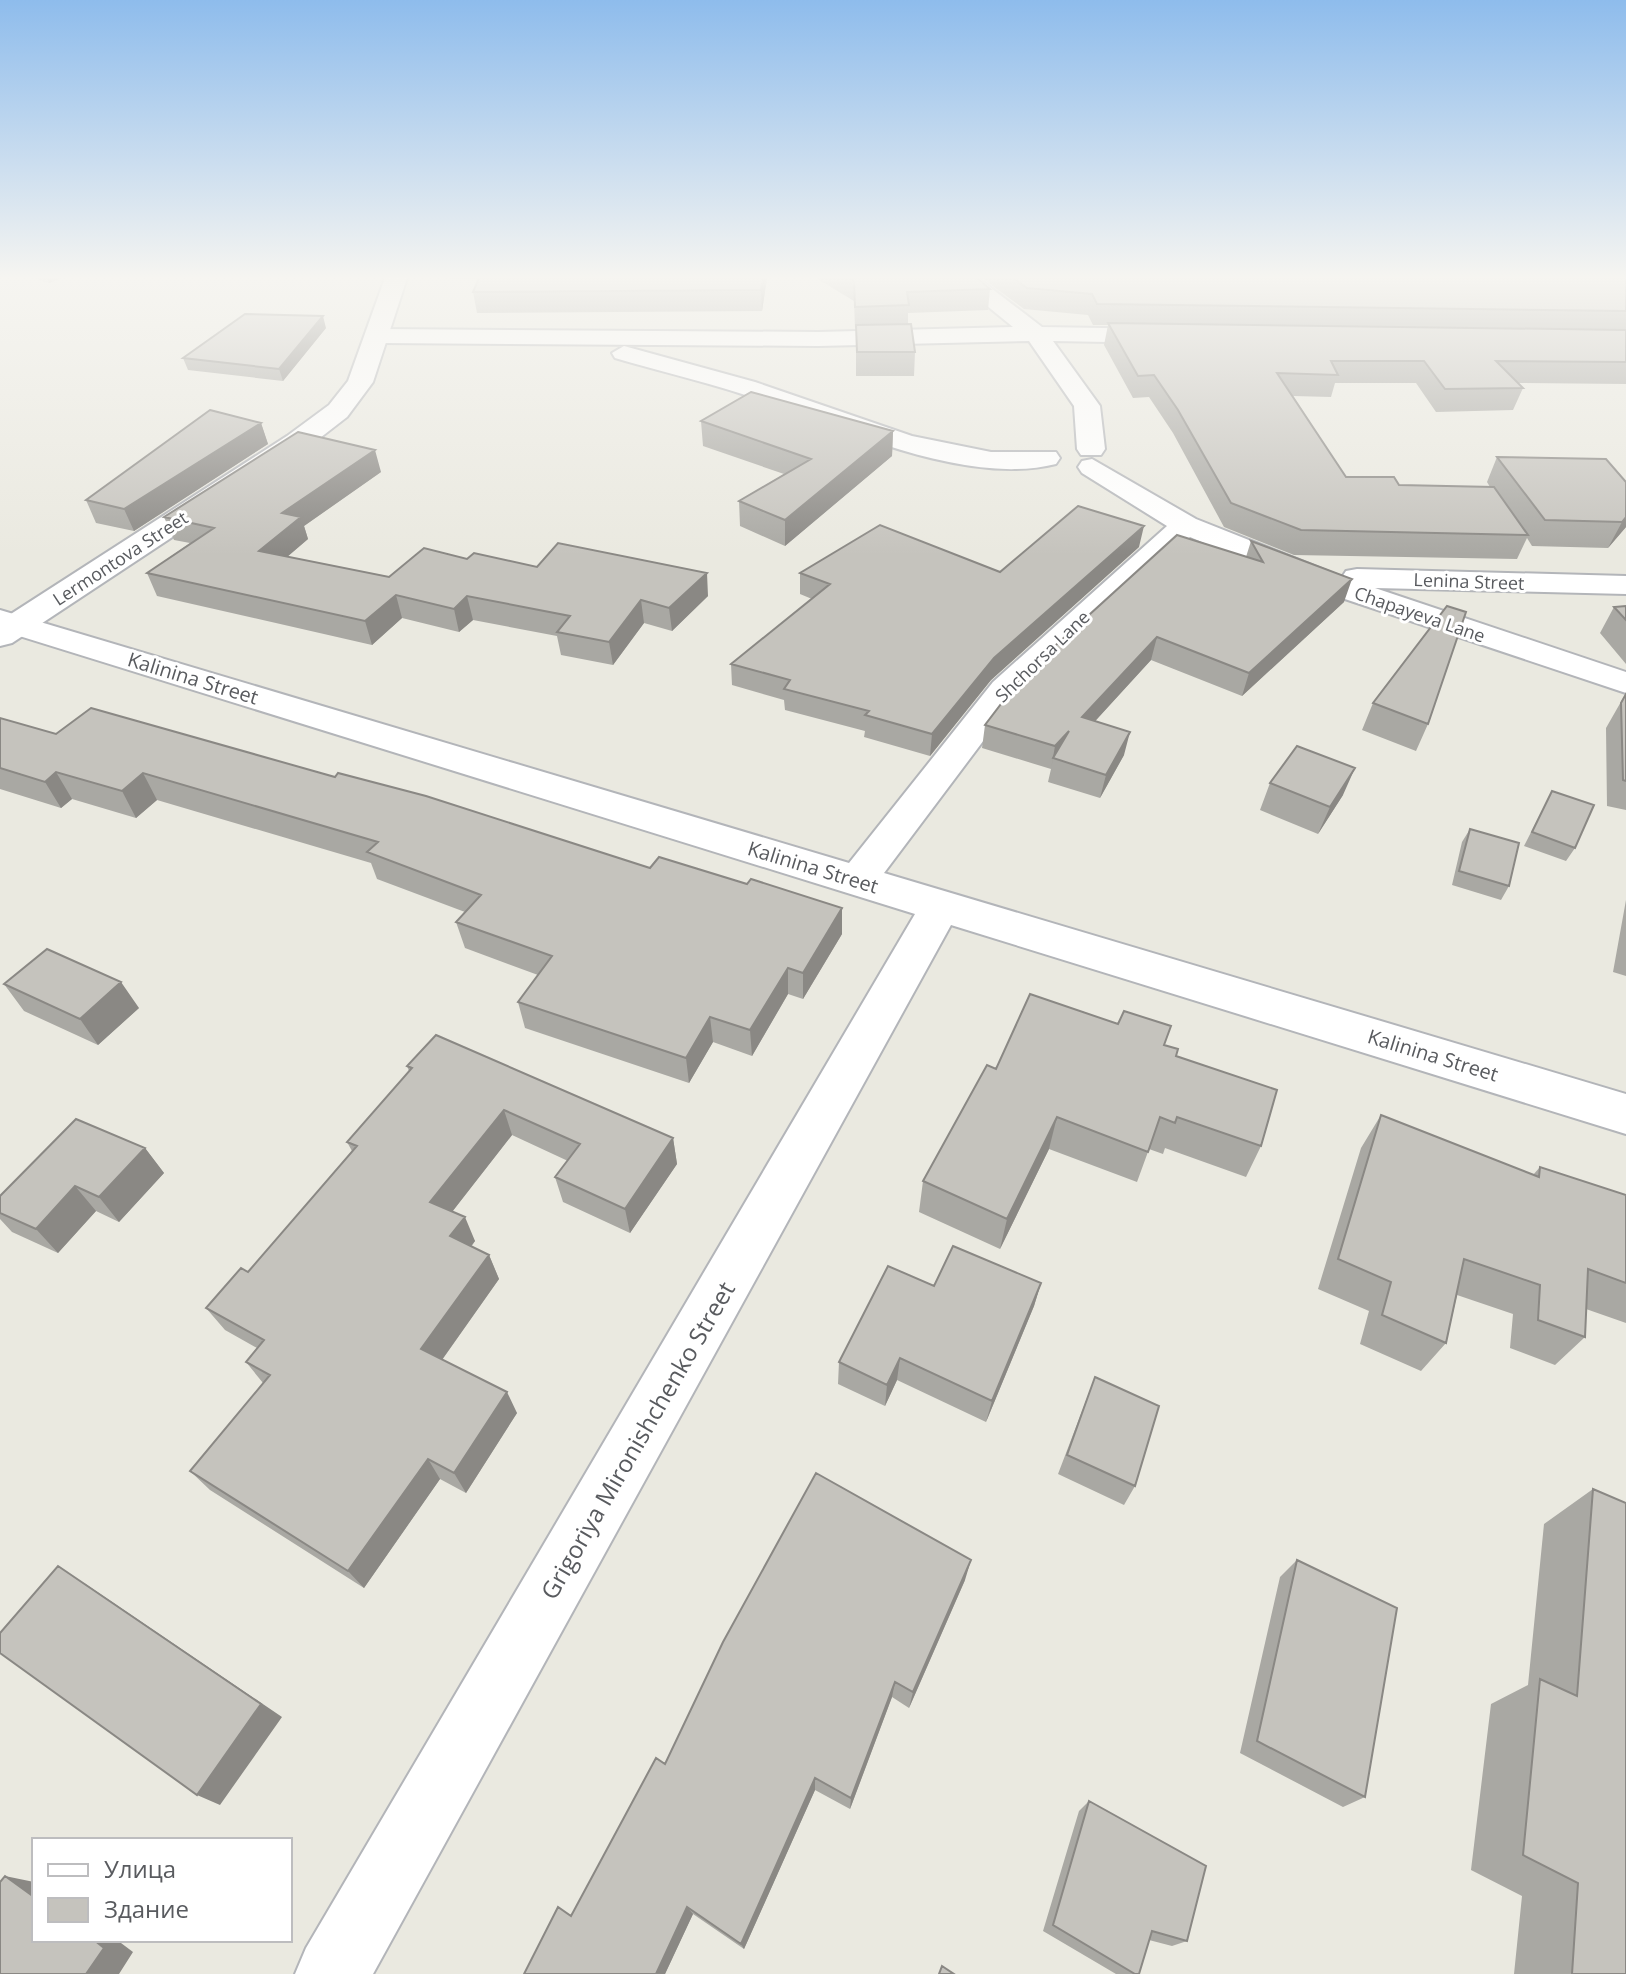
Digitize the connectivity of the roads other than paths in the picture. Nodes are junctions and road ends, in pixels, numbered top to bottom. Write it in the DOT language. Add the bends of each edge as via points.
graph roads {
  1 [pos="365,370"];
  2 [pos="685,370"];
  3 [pos="1062,370"];
  4 [pos="1092,458"];
  5 [pos="1186,525"];
  6 [pos="1311,577"];
  7 [pos="1626,585"];
  8 [pos="6,627"];
  9 [pos="1626,683"];
  10 [pos="857,880"];
  11 [pos="941,905"];
  12 [pos="1626,1114"];
  13 [pos="332,1974"];
  1 -- 8 [label="street, Lermontova Street" via="338,411 297,442"];
  2 -- 4 [label="street" via="906,443 991,460 1046,458 1064,469"];
  3 -- 4 [label="street" via="1087,406"];
  4 -- 5 [label="street, Chapayeva Lane"];
  5 -- 6 [label="street, Chapayeva Lane"];
  5 -- 10 [label="street, Shchorsa Lane" via="1005,689"];
  6 -- 7 [label="street, Lenina Street"];
  6 -- 9 [label="street, Chapayeva Lane"];
  8 -- 10 [label="street, Kalinina Street"];
  10 -- 11 [label="street, Kalinina Street"];
  11 -- 12 [label="street, Kalinina Street"];
  11 -- 13 [label="street, Grigoriya Mironishchenko Street"];
}
